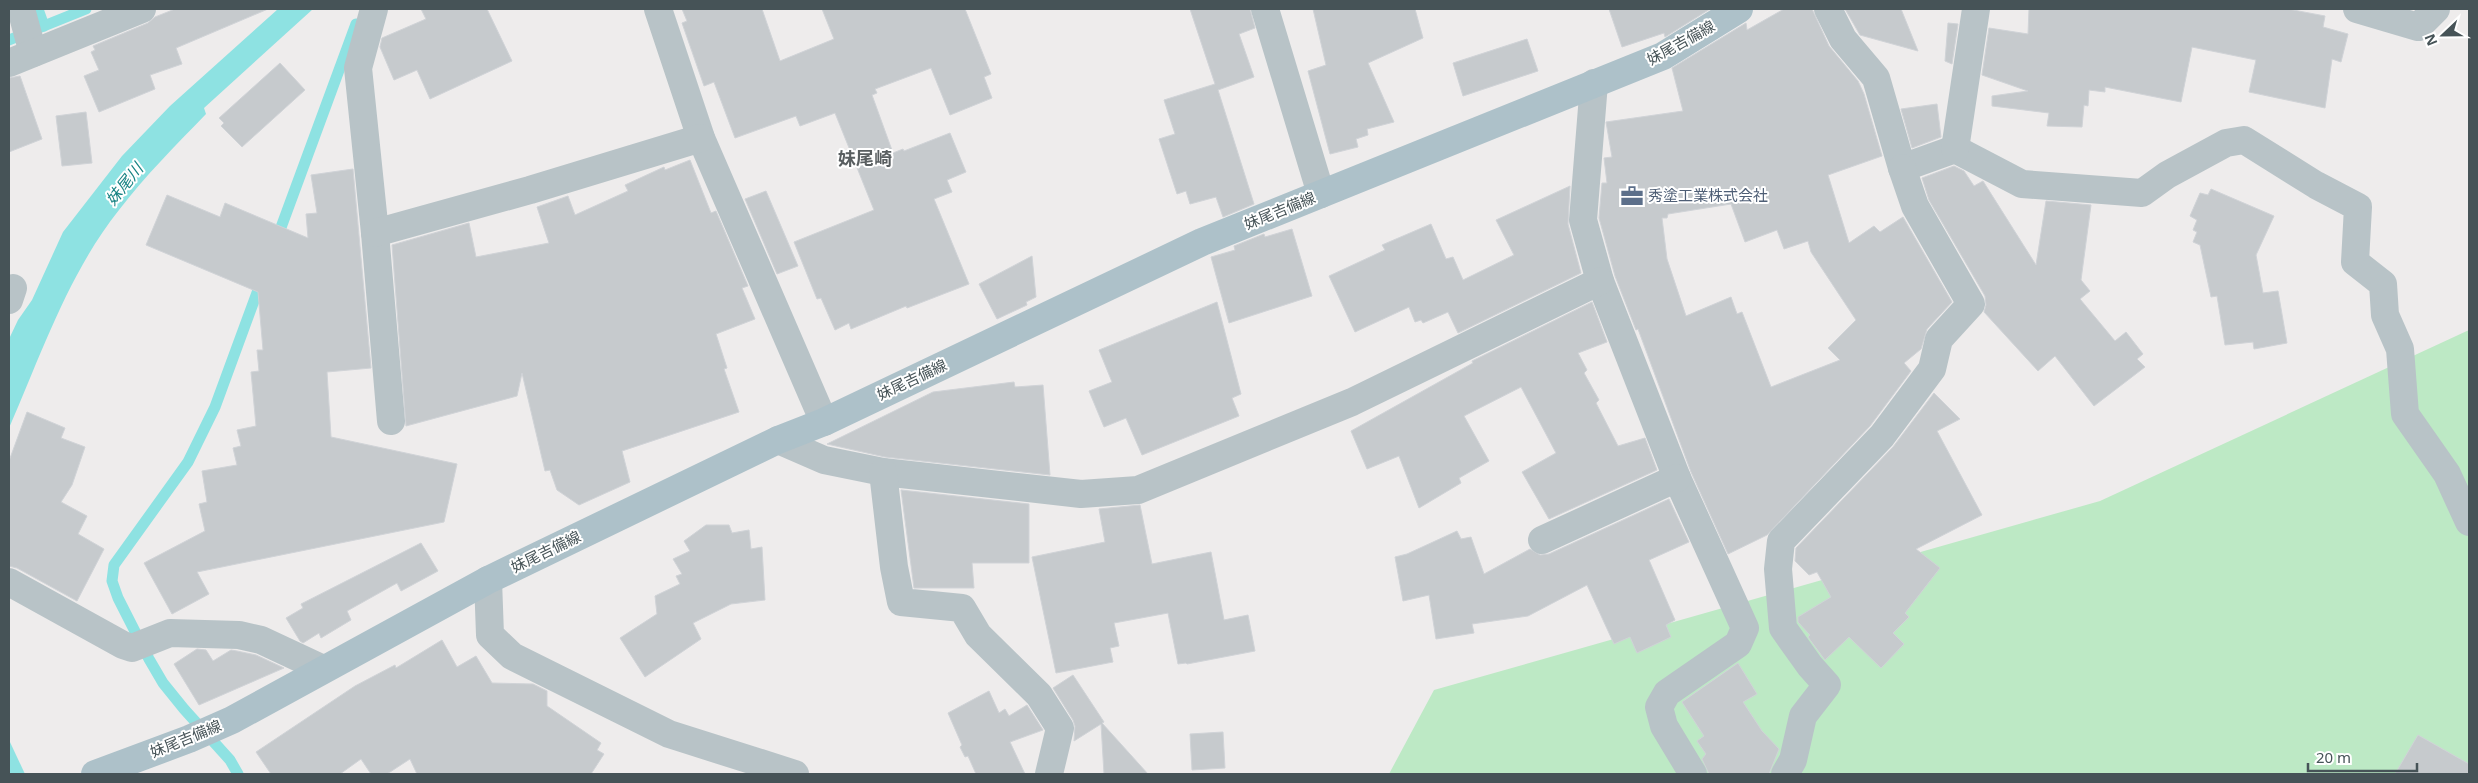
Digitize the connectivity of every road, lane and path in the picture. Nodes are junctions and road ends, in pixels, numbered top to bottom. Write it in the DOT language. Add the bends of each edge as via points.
graph roads {
  1 [pos="142,9"];
  2 [pos="374,9"];
  3 [pos="658,9"];
  4 [pos="1265,9"];
  5 [pos="1739,9"];
  6 [pos="1828,9"];
  7 [pos="1976,9"];
  8 [pos="2357,9"];
  9 [pos="2436,9"];
  10 [pos="24,39"];
  11 [pos="1594,84"];
  12 [pos="702,138"];
  13 [pos="1955,149"];
  14 [pos="1902,168"];
  15 [pos="1321,194"];
  16 [pos="375,233"];
  17 [pos="1600,281"];
  18 [pos="391,421"];
  19 [pos="824,422"];
  20 [pos="778,440"];
  21 [pos="883,472"];
  22 [pos="1677,478"];
  23 [pos="2469,522"];
  24 [pos="1542,540"];
  25 [pos="488,580"];
  26 [pos="9,582"];
  27 [pos="323,669"];
  28 [pos="95,774"];
  29 [pos="795,774"];
  30 [pos="1049,774"];
  31 [pos="1693,774"];
  32 [pos="1784,774"];
  1 -- 10 [label="street"];
  2 -- 16 [label="street" via="358,68"];
  3 -- 12 [label="street"];
  4 -- 15 [label="street"];
  5 -- 11 [label="main road, 妹尾吉備線" via="1663,56"];
  6 -- 14 [label="street" via="1843,39 1876,78"];
  7 -- 13 [label="street"];
  8 -- 9 [label="street" via="2418,27"];
  11 -- 15 [label="main road, 妹尾吉備線"];
  11 -- 17 [label="street" via="1584,220"];
  12 -- 16 [label="street"];
  12 -- 19 [label="street"];
  13 -- 14 [label="street"];
  13 -- 23 [label="street" via="2022,184 2142,193 2167,175 2226,143 2244,140 2358,207 2355,262 2383,284 2385,315 2400,349 2405,414 2447,474"];
  14 -- 32 [label="street" via="1915,206 1971,304 1939,339 1932,369 1882,436 1781,541 1778,570 1783,628 1827,685 1803,716 1793,760"];
  15 -- 19 [label="main road, 妹尾吉備線" via="1202,242"];
  16 -- 18 [label="street"];
  17 -- 21 [label="street" via="1352,402 1138,490 1081,494"];
  17 -- 22 [label="street"];
  19 -- 20 [label="main road, 妹尾吉備線"];
  20 -- 21 [label="street" via="824,460"];
  20 -- 25 [label="main road, 妹尾吉備線"];
  21 -- 30 [label="street" via="894,567 902,602 962,608 978,635 1039,695 1060,728"];
  22 -- 24 [label="street"];
  22 -- 31 [label="street" via="1745,628 1738,644 1667,693 1659,707 1664,726"];
  25 -- 27 [label="main road, 妹尾吉備線"];
  25 -- 29 [label="street" via="490,635 512,656 669,734"];
  26 -- 27 [label="street" via="123,646 142,644 170,633 239,635 261,640"];
  27 -- 28 [label="main road, 妹尾吉備線" via="219,726"];
}
